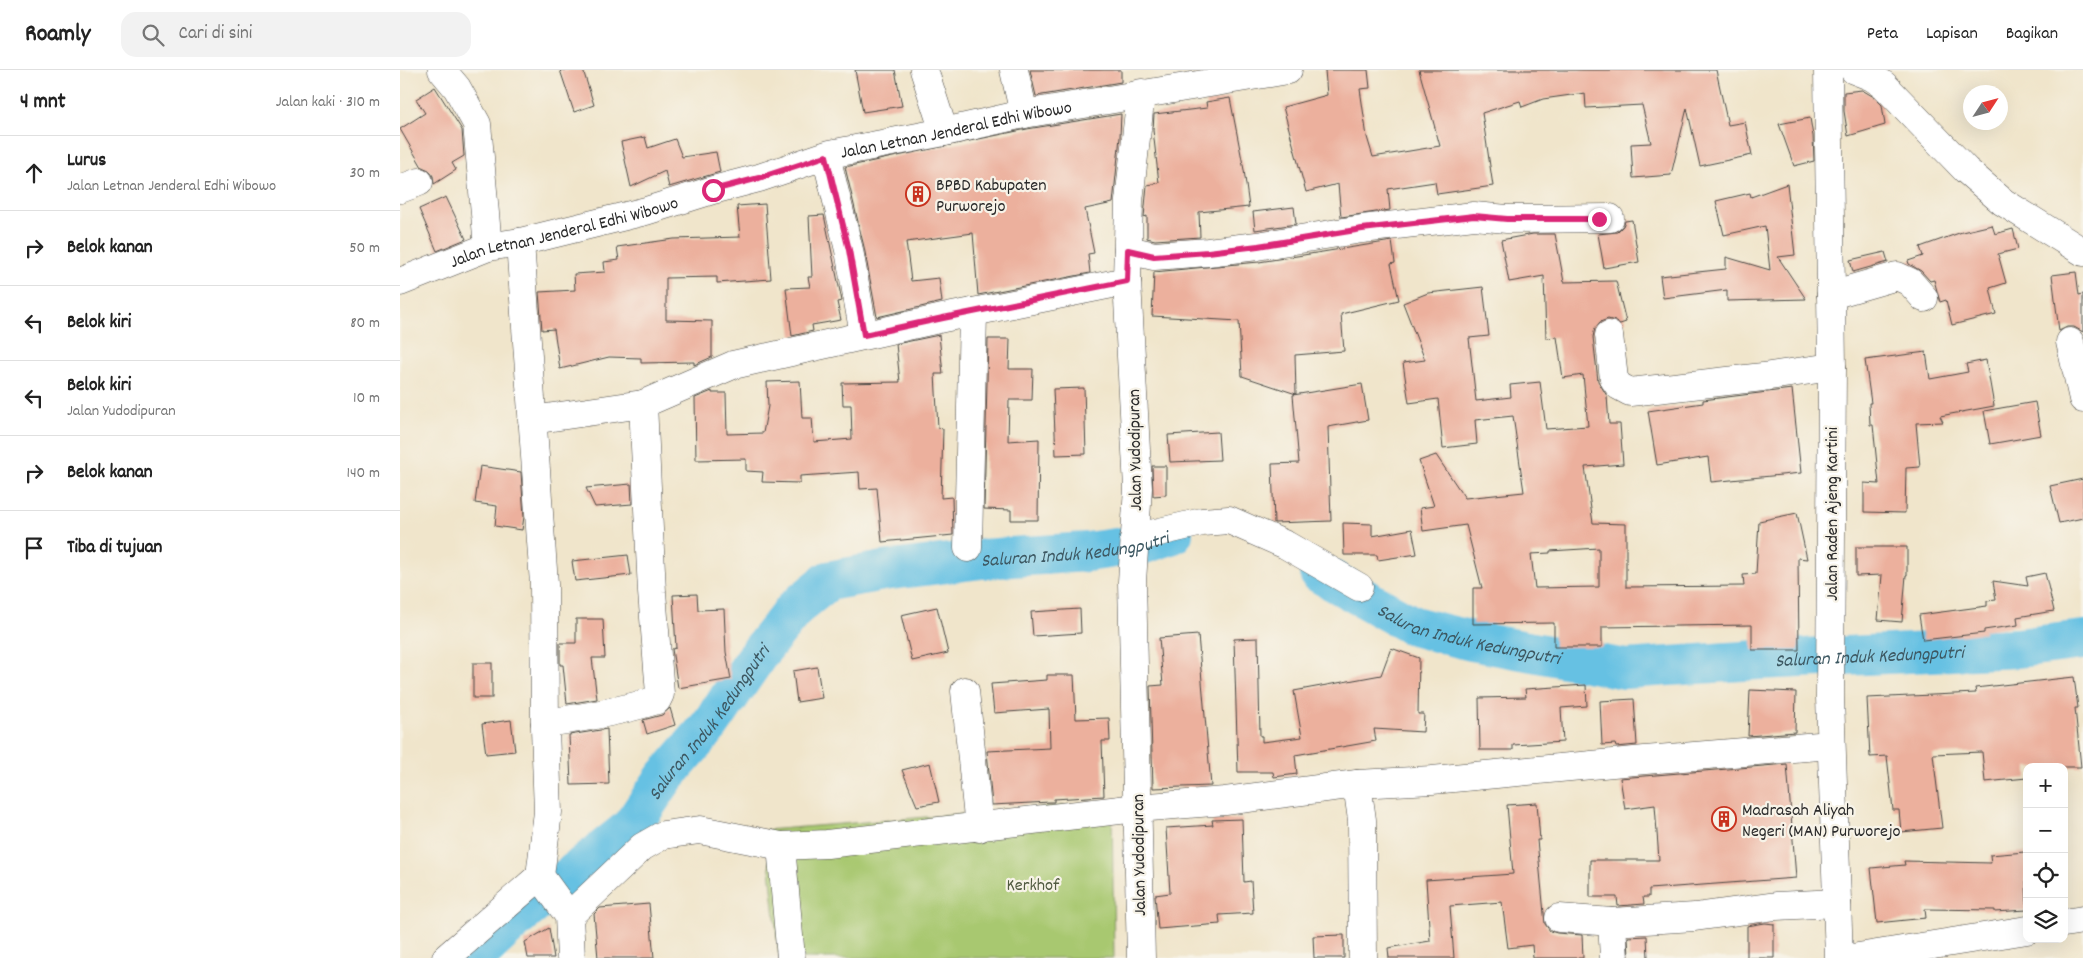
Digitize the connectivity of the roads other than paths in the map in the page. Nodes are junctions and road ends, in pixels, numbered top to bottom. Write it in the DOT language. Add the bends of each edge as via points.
graph roads {
  1 [pos="442,70"];
  2 [pos="924,70"];
  3 [pos="1014,70"];
  4 [pos="1828,70"];
  5 [pos="1854,70"];
  6 [pos="1270,72"];
  7 [pos="1141,94"];
  8 [pos="1024,114"];
  9 [pos="944,132"];
  10 [pos="826,156"];
  11 [pos="1610,218"];
  12 [pos="520,242"];
  13 [pos="488,247"];
  14 [pos="1128,250"];
  15 [pos="2083,252"];
  16 [pos="1127,281"];
  17 [pos="400,282"];
  18 [pos="1831,295"];
  19 [pos="1924,298"];
  20 [pos="972,312"];
  21 [pos="864,335"];
  22 [pos="1609,335"];
  23 [pos="2071,342"];
  24 [pos="1832,367"];
  25 [pos="2083,398"];
  26 [pos="643,404"];
  27 [pos="532,420"];
  28 [pos="1134,540"];
  29 [pos="968,548"];
  30 [pos="1359,586"];
  31 [pos="965,691"];
  32 [pos="545,723"];
  33 [pos="1832,745"];
  34 [pos="1358,784"];
  35 [pos="1137,808"];
  36 [pos="979,828"];
  37 [pos="782,846"];
  38 [pos="553,894"];
  39 [pos="1837,903"];
  40 [pos="1559,918"];
  41 [pos="2083,920"];
  42 [pos="1612,922"];
  43 [pos="2068,922"];
  44 [pos="2023,931"];
  45 [pos="446,958"];
  46 [pos="570,958"];
  47 [pos="791,958"];
  48 [pos="1141,958"];
  49 [pos="1363,958"];
  50 [pos="1614,958"];
  51 [pos="1839,958"];
  52 [pos="1852,958"];
  1 -- 13 [label="street" via="457,88 477,124"];
  2 -- 9 [label="street"];
  3 -- 8 [label="street"];
  4 -- 18 [label="street, Jalan Raden Ajeng Kartini"];
  5 -- 15 [label="street" via="1884,85 1966,170 2003,202"];
  6 -- 7 [label="street, Jalan Letnan Jenderal Edhi Wibowo"];
  7 -- 8 [label="street, Jalan Letnan Jenderal Edhi Wibowo"];
  7 -- 14 [label="street, Jalan Yudodipuran" via="1129,201"];
  8 -- 9 [label="street, Jalan Letnan Jenderal Edhi Wibowo"];
  9 -- 10 [label="street, Jalan Letnan Jenderal Edhi Wibowo"];
  10 -- 12 [label="street, Jalan Letnan Jenderal Edhi Wibowo" via="646,211"];
  10 -- 21 [label="street" via="849,250"];
  11 -- 14 [label="street" via="1507,219 1474,216 1208,252 1154,256"];
  12 -- 13 [label="street, Jalan Letnan Jenderal Edhi Wibowo"];
  12 -- 27 [label="street"];
  13 -- 17 [label="street, Jalan Letnan Jenderal Edhi Wibowo"];
  14 -- 16 [label="street, Jalan Yudodipuran"];
  16 -- 20 [label="street"];
  16 -- 28 [label="street, Jalan Yudodipuran" via="1138,488"];
  18 -- 19 [label="street" via="1897,276 1910,282"];
  18 -- 24 [label="street, Jalan Raden Ajeng Kartini"];
  20 -- 21 [label="street"];
  20 -- 29 [label="street"];
  21 -- 26 [label="street" via="733,365"];
  22 -- 24 [label="street" via="1614,379 1630,392"];
  23 -- 25 [label="street"];
  24 -- 33 [label="street, Jalan Raden Ajeng Kartini"];
  26 -- 27 [label="street"];
  26 -- 32 [label="street" via="660,694 657,700 650,702"];
  27 -- 32 [label="street" via="544,584"];
  28 -- 30 [label="street" via="1202,522 1229,520 1286,545"];
  28 -- 35 [label="street, Jalan Yudodipuran"];
  31 -- 36 [label="street"];
  32 -- 38 [label="street"];
  33 -- 34 [label="street"];
  33 -- 39 [label="street, Jalan Raden Ajeng Kartini"];
  34 -- 35 [label="street" via="1225,801"];
  34 -- 49 [label="street" via="1362,820"];
  35 -- 36 [label="street"];
  35 -- 48 [label="street, Jalan Yudodipuran"];
  36 -- 37 [label="street"];
  37 -- 38 [label="street" via="700,830 663,836"];
  37 -- 47 [label="street"];
  38 -- 45 [label="street"];
  38 -- 46 [label="street"];
  39 -- 42 [label="street"];
  39 -- 51 [label="street, Jalan Raden Ajeng Kartini"];
  40 -- 42 [label="street"];
  41 -- 43 [label="street"];
  42 -- 50 [label="street"];
  44 -- 52 [label="street"];
}
